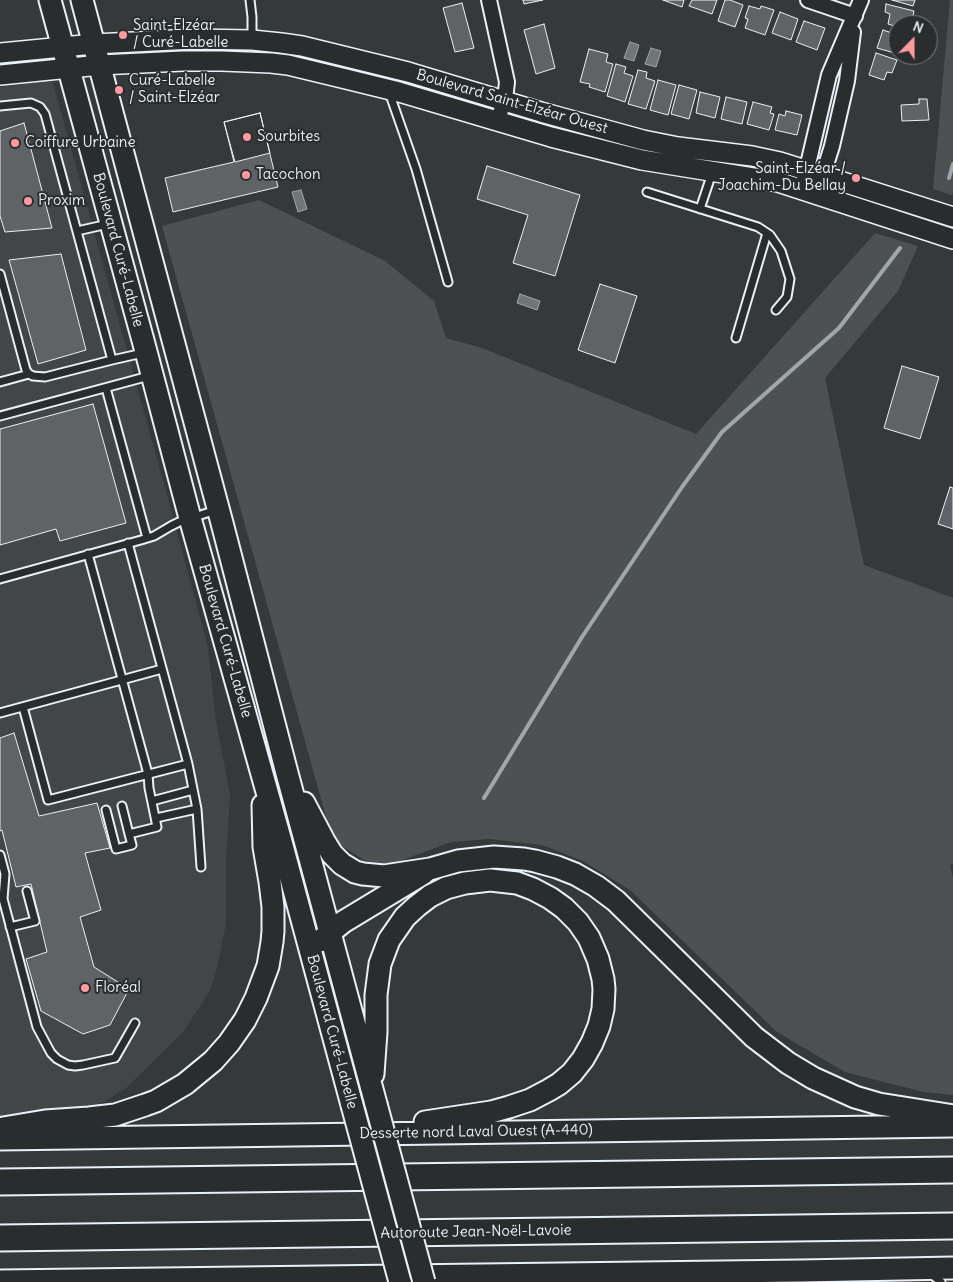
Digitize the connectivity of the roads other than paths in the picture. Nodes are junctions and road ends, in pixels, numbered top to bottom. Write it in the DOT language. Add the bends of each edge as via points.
graph roads {
  1 [pos="50,0"];
  2 [pos="82,0"];
  3 [pos="250,0"];
  4 [pos="488,0"];
  5 [pos="808,0"];
  6 [pos="861,0"];
  7 [pos="855,16"];
  8 [pos="252,40"];
  9 [pos="94,44"];
  10 [pos="62,47"];
  11 [pos="0,52"];
  12 [pos="100,65"];
  13 [pos="68,68"];
  14 [pos="0,75"];
  15 [pos="388,89"];
  16 [pos="504,101"];
  17 [pos="0,106"];
  18 [pos="498,122"];
  19 [pos="713,171"];
  20 [pos="815,172"];
  21 [pos="808,191"];
  22 [pos="647,192"];
  23 [pos="700,209"];
  24 [pos="953,217"];
  25 [pos="111,224"];
  26 [pos="77,231"];
  27 [pos="767,233"];
  28 [pos="953,239"];
  29 [pos="0,274"];
  30 [pos="448,282"];
  31 [pos="776,310"];
  32 [pos="736,338"];
  33 [pos="146,352"];
  34 [pos="112,360"];
  35 [pos="29,374"];
  36 [pos="152,375"];
  37 [pos="0,382"];
  38 [pos="106,388"];
  39 [pos="0,416"];
  40 [pos="219,509"];
  41 [pos="190,518"];
  42 [pos="147,538"];
  43 [pos="128,543"];
  44 [pos="88,554"];
  45 [pos="0,579"];
  46 [pos="162,669"];
  47 [pos="122,680"];
  48 [pos="23,707"];
  49 [pos="0,713"];
  50 [pos="188,764"];
  51 [pos="287,772"];
  52 [pos="148,774"];
  53 [pos="263,777"];
  54 [pos="193,790"];
  55 [pos="152,801"];
  56 [pos="122,806"];
  57 [pos="197,809"];
  58 [pos="106,810"];
  59 [pos="156,818"];
  60 [pos="129,834"];
  61 [pos="0,855"];
  62 [pos="201,866"];
  63 [pos="430,868"];
  64 [pos="27,891"];
  65 [pos="1,898"];
  66 [pos="10,927"];
  67 [pos="330,932"];
  68 [pos="310,949"];
  69 [pos="135,1023"];
  70 [pos="374,1096"];
  71 [pos="953,1116"];
  72 [pos="953,1126"];
  73 [pos="0,1128"];
  74 [pos="357,1134"];
  75 [pos="0,1139"];
  76 [pos="953,1170"];
  77 [pos="0,1182"];
  78 [pos="953,1226"];
  79 [pos="0,1238"];
  80 [pos="953,1268"];
  81 [pos="800,1271"];
  82 [pos="933,1275"];
  83 [pos="411,1280"];
  84 [pos="0,1281"];
  85 [pos="377,1282"];
  86 [pos="752,1282"];
  1 -- 10 [label="main road, Boulevard Curé-Labelle"];
  2 -- 9 [label="main road, Boulevard Curé-Labelle"];
  3 -- 8 [label="lane"];
  4 -- 16 [label="street" via="508,82"];
  5 -- 7 [label="street"];
  6 -- 7 [label="street"];
  7 -- 20 [label="street" via="847,81"];
  8 -- 9 [label="street, Boulevard Saint-Elzéar Ouest"];
  8 -- 16 [label="street, Boulevard Saint-Elzéar Ouest" via="302,46 360,59"];
  9 -- 10 [label="street, Boulevard Saint-Elzéar Ouest"];
  9 -- 12 [label="main road, Boulevard Curé-Labelle"];
  10 -- 11 [label="street, Boulevard Saint-Elzéar Ouest"];
  10 -- 13 [label="main road, Boulevard Curé-Labelle"];
  12 -- 13 [label="street, Boulevard Saint-Elzéar Ouest"];
  12 -- 15 [label="street, Boulevard Saint-Elzéar Ouest" via="192,60 271,63"];
  12 -- 40 [label="main road, Boulevard Curé-Labelle"];
  13 -- 14 [label="street, Boulevard Saint-Elzéar Ouest"];
  13 -- 25 [label="main road, Boulevard Curé-Labelle"];
  15 -- 18 [label="street, Boulevard Saint-Elzéar Ouest"];
  15 -- 30 [label="lane" via="416,169"];
  16 -- 18 [label="street"];
  16 -- 20 [label="street, Boulevard Saint-Elzéar Ouest" via="654,143 752,156"];
  17 -- 26 [label="lane" via="31,103 42,109"];
  18 -- 19 [label="street, Boulevard Saint-Elzéar Ouest" via="642,160"];
  19 -- 21 [label="street, Boulevard Saint-Elzéar Ouest" via="768,180"];
  19 -- 23 [label="lane"];
  20 -- 21 [label="street"];
  20 -- 24 [label="street, Boulevard Saint-Elzéar Ouest"];
  21 -- 28 [label="street, Boulevard Saint-Elzéar Ouest"];
  22 -- 23 [label="lane"];
  23 -- 27 [label="lane" via="758,227"];
  25 -- 26 [label="lane"];
  25 -- 33 [label="main road, Boulevard Curé-Labelle"];
  26 -- 34 [label="lane"];
  27 -- 31 [label="lane" via="781,251 790,279 787,296"];
  27 -- 32 [label="lane"];
  29 -- 35 [label="lane"];
  33 -- 34 [label="lane"];
  33 -- 36 [label="main road, Boulevard Curé-Labelle"];
  34 -- 35 [label="lane" via="52,376"];
  35 -- 37 [label="lane"];
  36 -- 38 [label="lane"];
  36 -- 41 [label="main road, Boulevard Curé-Labelle"];
  38 -- 39 [label="lane"];
  38 -- 42 [label="lane"];
  40 -- 41 [label="lane"];
  40 -- 51 [label="main road, Boulevard Curé-Labelle"];
  41 -- 42 [label="lane"];
  41 -- 53 [label="main road, Boulevard Curé-Labelle"];
  42 -- 43 [label="lane"];
  43 -- 44 [label="lane"];
  43 -- 46 [label="lane"];
  44 -- 45 [label="lane"];
  44 -- 47 [label="lane"];
  46 -- 47 [label="lane"];
  46 -- 50 [label="lane"];
  47 -- 48 [label="lane"];
  47 -- 52 [label="lane"];
  48 -- 49 [label="lane"];
  48 -- 52 [label="lane" via="48,800"];
  50 -- 52 [label="lane"];
  50 -- 54 [label="lane"];
  51 -- 63 [label="main road" via="328,849 342,864 355,872 377,876"];
  51 -- 67 [label="main road, Boulevard Curé-Labelle"];
  52 -- 55 [label="lane"];
  53 -- 68 [label="main road, Boulevard Curé-Labelle"];
  53 -- 73 [label="main road" via="264,847 273,907 272,942 268,966 256,998 229,1043 186,1084 156,1101 115,1115"];
  54 -- 55 [label="lane"];
  54 -- 57 [label="lane"];
  55 -- 59 [label="lane"];
  56 -- 60 [label="lane"];
  57 -- 59 [label="lane"];
  57 -- 62 [label="lane"];
  58 -- 60 [label="lane" via="116,849 132,845"];
  59 -- 60 [label="lane" via="157,827"];
  61 -- 65 [label="lane" via="5,874"];
  63 -- 67 [label="main road"];
  63 -- 71 [label="main road" via="484,857 504,857 535,860 575,874 616,901 748,1032 788,1063 813,1078 879,1104"];
  64 -- 66 [label="lane" via="35,921"];
  65 -- 66 [label="lane"];
  66 -- 69 [label="lane" via="37,1027 57,1059 68,1065 83,1066 115,1058"];
  67 -- 68 [label="main road"];
  67 -- 70 [label="main road, Boulevard Curé-Labelle"];
  68 -- 83 [label="main road, Boulevard Curé-Labelle, bridge" via="352,1105"];
  70 -- 74 [label="main road" via="376,995 380,964 393,934 417,906 446,888 473,881 499,880 542,893 578,922 589,938 599,964 604,989 603,1009 588,1051 566,1078 550,1090 504,1109"];
  70 -- 83 [label="main road, Boulevard Curé-Labelle, bridge"];
  72 -- 74 [label="main road, Desserte nord Laval Ouest (A-440)"];
  74 -- 75 [label="main road, Desserte nord Laval Ouest (A-440)"];
  76 -- 77 [label="highway"];
  78 -- 79 [label="highway, Autoroute Jean-Noël-Lavoie"];
  80 -- 82 [label="main road"];
  81 -- 82 [label="main road"];
  81 -- 83 [label="main road"];
  81 -- 86 [label="main road"];
  83 -- 84 [label="main road"];
  83 -- 85 [label="main road"];
}
